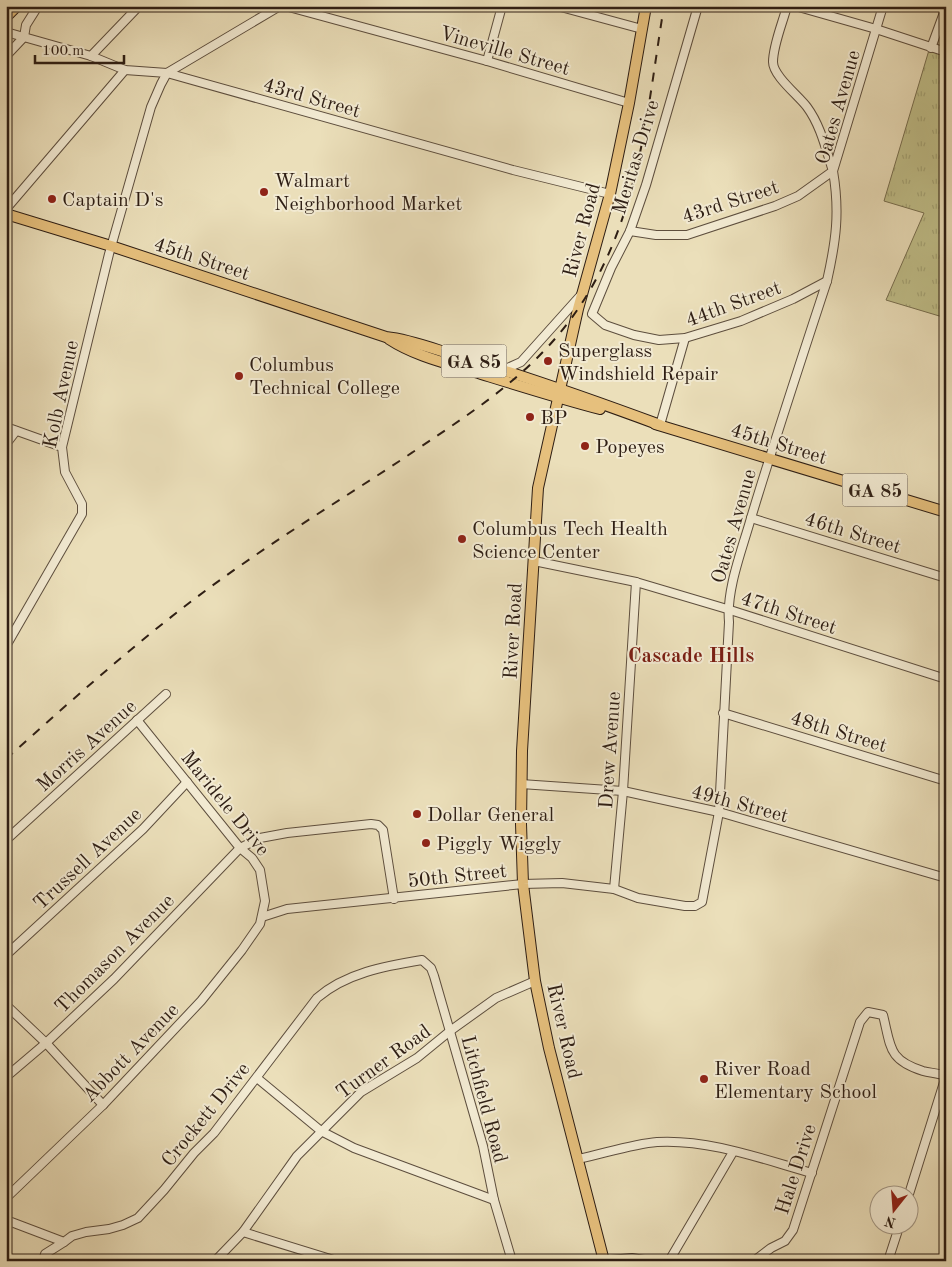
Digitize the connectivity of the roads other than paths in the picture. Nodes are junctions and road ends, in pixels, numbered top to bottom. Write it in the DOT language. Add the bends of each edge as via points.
graph roads {
  1 [pos="17,6"];
  2 [pos="38,6"];
  3 [pos="126,6"];
  4 [pos="140,6"];
  5 [pos="280,6"];
  6 [pos="286,6"];
  7 [pos="502,6"];
  8 [pos="557,6"];
  9 [pos="646,6"];
  10 [pos="698,6"];
  11 [pos="787,6"];
  12 [pos="795,6"];
  13 [pos="883,6"];
  14 [pos="946,7"];
  15 [pos="132,13"];
  16 [pos="6,18"];
  17 [pos="642,29"];
  18 [pos="876,29"];
  19 [pos="6,32"];
  20 [pos="24,37"];
  21 [pos="931,48"];
  22 [pos="946,52"];
  23 [pos="6,56"];
  24 [pos="91,56"];
  25 [pos="487,62"];
  26 [pos="125,70"];
  27 [pos="167,73"];
  28 [pos="630,103"];
  29 [pos="832,171"];
  30 [pos="610,194"];
  31 [pos="6,208"];
  32 [pos="6,214"];
  33 [pos="630,231"];
  34 [pos="111,246"];
  35 [pos="827,281"];
  36 [pos="583,291"];
  37 [pos="592,314"];
  38 [pos="386,337"];
  39 [pos="685,338"];
  40 [pos="503,370"];
  41 [pos="559,393"];
  42 [pos="660,425"];
  43 [pos="6,427"];
  44 [pos="16,431"];
  45 [pos="6,444"];
  46 [pos="62,447"];
  47 [pos="770,458"];
  48 [pos="946,512"];
  49 [pos="752,518"];
  50 [pos="534,560"];
  51 [pos="946,578"];
  52 [pos="636,582"];
  53 [pos="728,609"];
  54 [pos="6,646"];
  55 [pos="946,679"];
  56 [pos="166,694"];
  57 [pos="723,713"];
  58 [pos="137,720"];
  59 [pos="946,781"];
  60 [pos="188,782"];
  61 [pos="521,784"];
  62 [pos="623,791"];
  63 [pos="719,812"];
  64 [pos="6,840"];
  65 [pos="240,848"];
  66 [pos="946,878"];
  67 [pos="524,884"];
  68 [pos="614,889"];
  69 [pos="704,891"];
  70 [pos="394,899"];
  71 [pos="262,917"];
  72 [pos="6,956"];
  73 [pos="411,962"];
  74 [pos="535,981"];
  75 [pos="6,1005"];
  76 [pos="450,1031"];
  77 [pos="46,1043"];
  78 [pos="6,1077"];
  79 [pos="256,1078"];
  80 [pos="103,1105"];
  81 [pos="320,1131"];
  82 [pos="733,1152"];
  83 [pos="578,1160"];
  84 [pos="812,1173"];
  85 [pos="912,1184"];
  86 [pos="6,1198"];
  87 [pos="494,1200"];
  88 [pos="6,1220"];
  89 [pos="243,1232"];
  90 [pos="897,1234"];
  91 [pos="64,1242"];
  92 [pos="603,1260"];
  93 [pos="43,1261"];
  94 [pos="214,1261"];
  95 [pos="337,1261"];
  96 [pos="512,1261"];
  97 [pos="650,1261"];
  98 [pos="668,1261"];
  99 [pos="754,1261"];
  100 [pos="888,1261"];
  1 -- 16 [label="main road"];
  2 -- 20 [label="street" via="26,25"];
  3 -- 15 [label="street"];
  4 -- 15 [label="street"];
  5 -- 27 [label="street"];
  6 -- 25 [label="street, Vineville Street"];
  7 -- 25 [label="street"];
  8 -- 17 [label="street"];
  9 -- 17 [label="main road, River Road"];
  10 -- 33 [label="street, Meritas Drive"];
  11 -- 29 [label="street" via="773,63 778,75 808,108"];
  12 -- 18 [label="street"];
  13 -- 18 [label="street, Oates Avenue"];
  14 -- 21 [label="street"];
  15 -- 24 [label="street"];
  17 -- 28 [label="main road, River Road"];
  18 -- 21 [label="street"];
  18 -- 29 [label="street, Oates Avenue"];
  19 -- 20 [label="street, 43rd Street"];
  20 -- 23 [label="street"];
  20 -- 24 [label="street, 43rd Street"];
  21 -- 22 [label="street"];
  24 -- 26 [label="street, 43rd Street"];
  25 -- 28 [label="street, Vineville Street"];
  26 -- 27 [label="street, 43rd Street"];
  26 -- 31 [label="street"];
  27 -- 30 [label="street, 43rd Street"];
  27 -- 34 [label="street, Kolb Avenue" via="151,106"];
  28 -- 30 [label="main road, River Road"];
  29 -- 33 [label="street, 43rd Street" via="798,196 687,235 656,236"];
  29 -- 35 [label="street, Oates Avenue" via="838,219"];
  30 -- 36 [label="main road, River Road"];
  32 -- 34 [label="main road, 45th Street / GA 85"];
  33 -- 37 [label="street, Meritas Drive"];
  34 -- 38 [label="main road, 45th Street / GA 85"];
  34 -- 46 [label="street, Kolb Avenue"];
  35 -- 39 [label="street, 44th Street" via="741,321"];
  35 -- 47 [label="street, Oates Avenue"];
  36 -- 40 [label="street" via="521,362"];
  36 -- 41 [label="main road, River Road"];
  37 -- 39 [label="street, 44th Street" via="605,325 634,335 659,340"];
  38 -- 40 [label="main road, 45th Street / GA 85" via="407,340"];
  38 -- 41 [label="main road, 45th Street / GA 85" via="405,349"];
  39 -- 42 [label="street"];
  40 -- 41 [label="main road, 45th Street / GA 85"];
  41 -- 42 [label="main road, 45th Street / GA 85"];
  41 -- 50 [label="main road, River Road" via="538,488"];
  42 -- 47 [label="main road, 45th Street / GA 85"];
  43 -- 44 [label="street"];
  44 -- 45 [label="street"];
  44 -- 46 [label="street"];
  46 -- 54 [label="street, Kolb Avenue" via="65,472 82,504 82,514"];
  47 -- 48 [label="main road, 45th Street / GA 85"];
  47 -- 49 [label="street, Oates Avenue"];
  49 -- 51 [label="street, 46th Street"];
  49 -- 53 [label="street, Oates Avenue"];
  50 -- 52 [label="street, 47th Street"];
  50 -- 61 [label="main road, River Road"];
  52 -- 53 [label="street, 47th Street"];
  52 -- 62 [label="street, Drew Avenue"];
  53 -- 55 [label="street, 47th Street"];
  53 -- 57 [label="street, Oates Avenue"];
  56 -- 58 [label="street, Morris Avenue"];
  57 -- 59 [label="street, 48th Street"];
  57 -- 63 [label="street, Oates Avenue"];
  58 -- 60 [label="street, Maridele Drive"];
  58 -- 64 [label="street, Morris Avenue"];
  60 -- 65 [label="street, Maridele Drive"];
  60 -- 72 [label="street, Trussell Avenue" via="143,829"];
  61 -- 62 [label="street, 49th Street"];
  61 -- 67 [label="main road, River Road"];
  62 -- 63 [label="street, 49th Street"];
  62 -- 68 [label="street, Drew Avenue"];
  63 -- 66 [label="street, 49th Street"];
  63 -- 69 [label="street, Oates Avenue"];
  65 -- 70 [label="street" via="260,838 287,833 378,825 383,830"];
  65 -- 71 [label="street, Maridele Drive" via="260,870 266,901"];
  65 -- 77 [label="street, Thomason Avenue" via="114,979"];
  67 -- 68 [label="street, 50th Street" via="562,883"];
  67 -- 70 [label="street, 50th Street"];
  67 -- 74 [label="main road, River Road"];
  68 -- 69 [label="street, 50th Street" via="638,898 685,906 702,902"];
  70 -- 71 [label="street, 50th Street" via="287,909"];
  71 -- 80 [label="street, Abbott Avenue" via="242,950 201,1001"];
  73 -- 76 [label="street, Litchfield Road" via="422,960 431,968"];
  73 -- 79 [label="street, Crockett Drive" via="385,966 328,988 309,1007"];
  74 -- 76 [label="street, Turner Road" via="496,998"];
  74 -- 83 [label="main road, River Road"];
  75 -- 77 [label="street"];
  76 -- 81 [label="street, Turner Road" via="417,1058 362,1092"];
  76 -- 87 [label="street, Litchfield Road" via="483,1146"];
  77 -- 78 [label="street, Thomason Avenue"];
  77 -- 80 [label="street"];
  79 -- 81 [label="street"];
  79 -- 91 [label="street, Crockett Drive" via="214,1133 138,1218 124,1225 72,1236"];
  80 -- 86 [label="street, Abbott Avenue"];
  81 -- 87 [label="street" via="354,1148"];
  81 -- 89 [label="street, Turner Road" via="297,1156"];
  82 -- 83 [label="street" via="685,1142 655,1142"];
  82 -- 84 [label="street"];
  82 -- 98 [label="street"];
  83 -- 92 [label="main road, River Road"];
  84 -- 85 [label="street, Hale Drive" via="839,1082 860,1022 868,1012 883,1015 893,1055 902,1063 946,1076"];
  84 -- 99 [label="street, Hale Drive" via="793,1230 785,1241"];
  87 -- 96 [label="street, Litchfield Road"];
  88 -- 91 [label="street"];
  89 -- 94 [label="street, Turner Road"];
  89 -- 95 [label="street"];
  90 -- 100 [label="street"];
  91 -- 93 [label="street, Crockett Drive" via="45,1254"];
  92 -- 97 [label="street" via="632,1258"];
}
